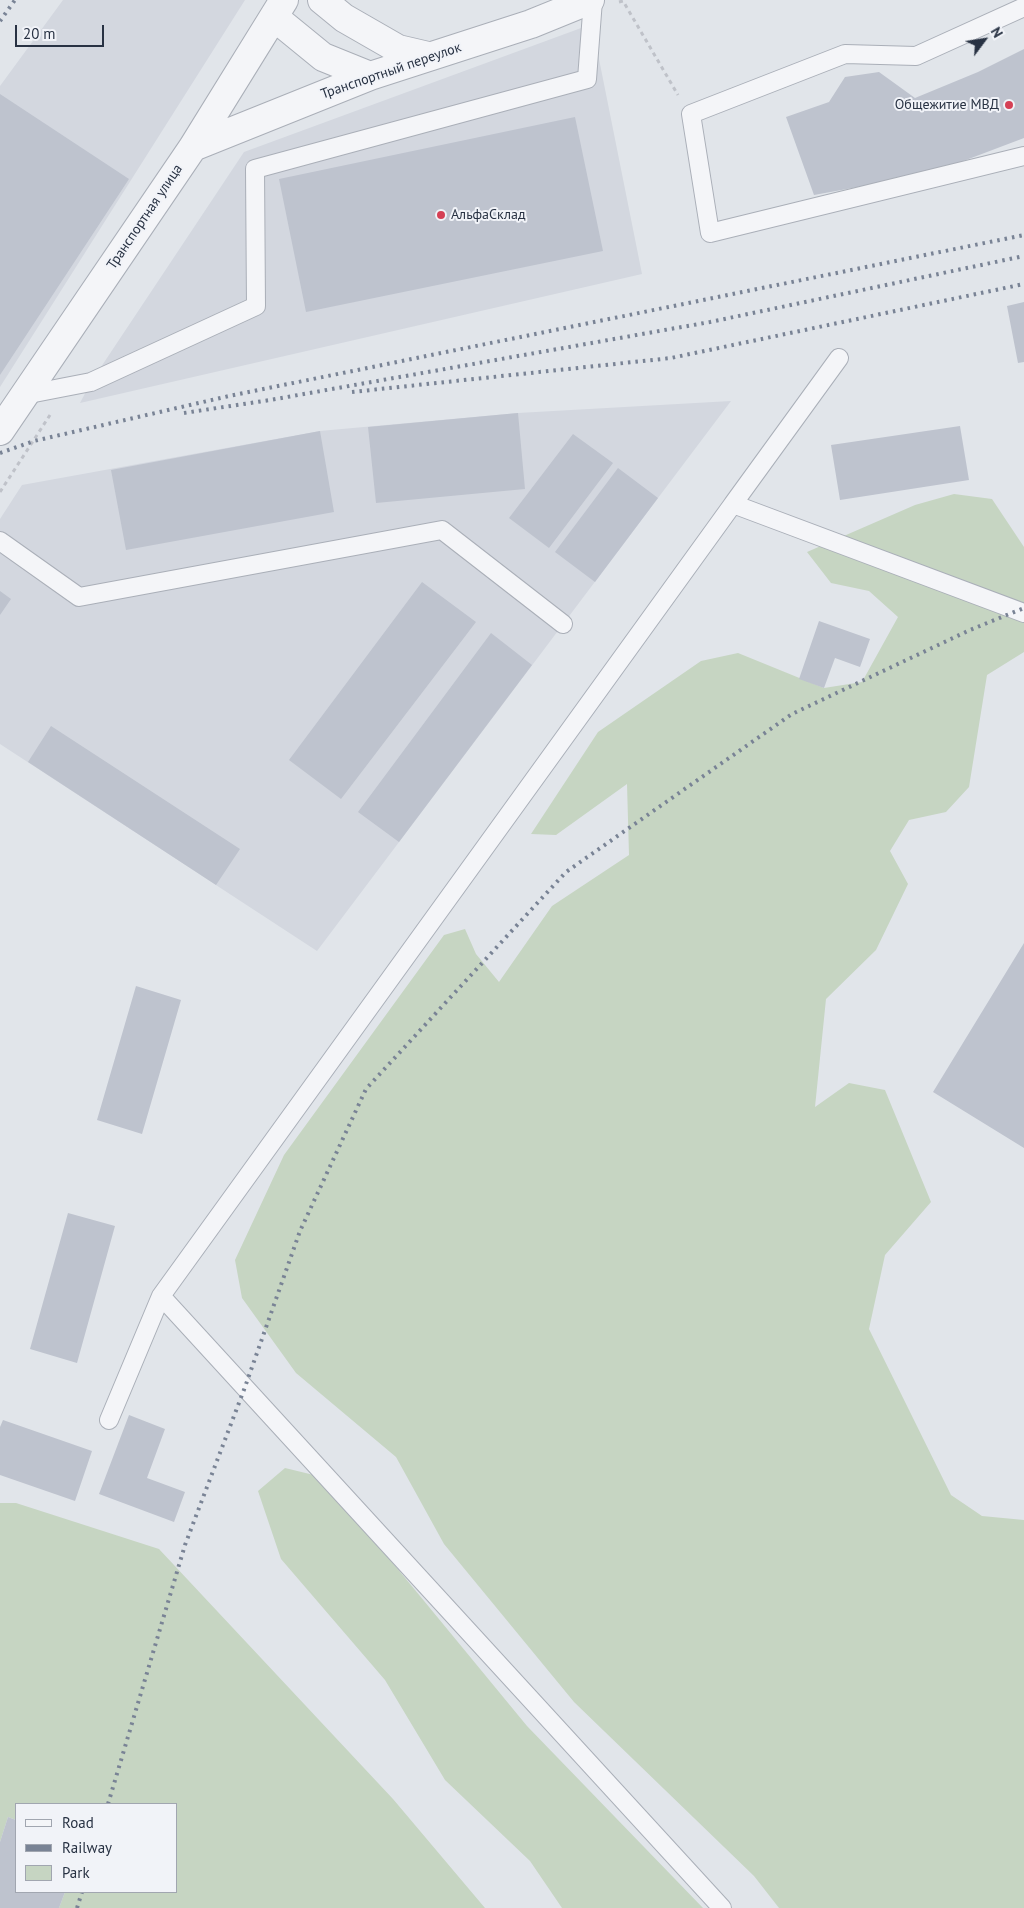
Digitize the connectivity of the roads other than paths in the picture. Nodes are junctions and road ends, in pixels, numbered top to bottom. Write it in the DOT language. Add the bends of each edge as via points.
graph roads {
  1 [pos="322,0"];
  2 [pos="592,4"];
  3 [pos="1024,7"];
  4 [pos="279,9"];
  5 [pos="428,56"];
  6 [pos="370,76"];
  7 [pos="193,147"];
  8 [pos="1024,156"];
  9 [pos="839,358"];
  10 [pos="24,395"];
  11 [pos="0,431"];
  12 [pos="734,504"];
  13 [pos="0,541"];
  14 [pos="1024,613"];
  15 [pos="563,624"];
  16 [pos="162,1296"];
  17 [pos="109,1420"];
  18 [pos="722,1908"];
  1 -- 5 [label="street" via="344,18 398,49"];
  2 -- 5 [label="street, Транспортный переулок"];
  2 -- 10 [label="lane" via="586,79 255,169 256,306 91,382"];
  3 -- 8 [label="lane" via="916,56 845,54 691,114 710,233"];
  4 -- 6 [label="street" via="323,57"];
  4 -- 7 [label="street, Транспортная улица"];
  5 -- 6 [label="street, Транспортный переулок"];
  6 -- 7 [label="street, Транспортный переулок"];
  7 -- 10 [label="street, Транспортная улица"];
  9 -- 12 [label="lane"];
  10 -- 11 [label="street, Транспортная улица"];
  12 -- 14 [label="lane"];
  12 -- 16 [label="lane"];
  13 -- 15 [label="lane" via="79,597 442,530"];
  16 -- 17 [label="lane"];
  16 -- 18 [label="lane"];
}
